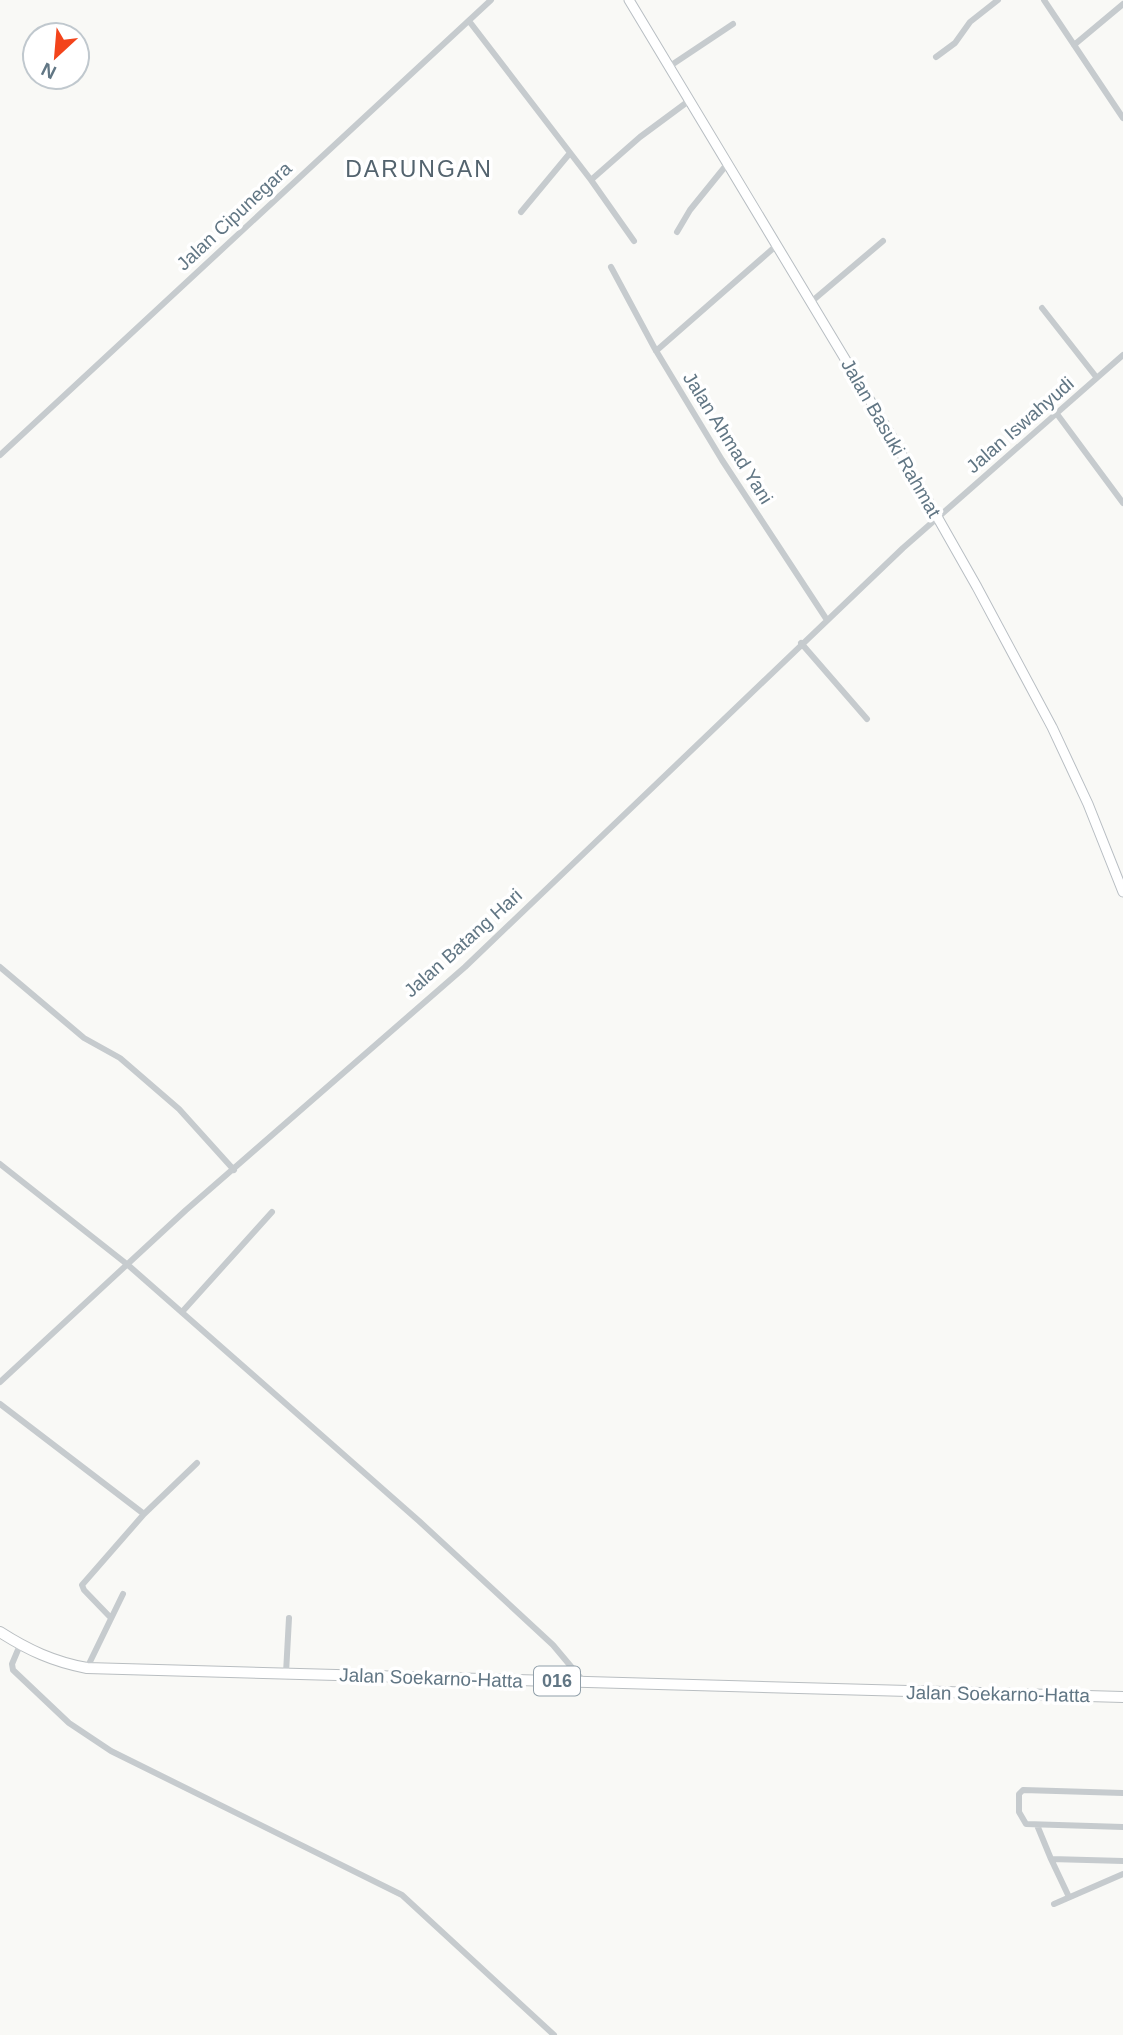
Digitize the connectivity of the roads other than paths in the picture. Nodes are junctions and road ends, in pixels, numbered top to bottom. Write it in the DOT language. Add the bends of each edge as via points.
graph roads {
  1 [pos="491,0"];
  2 [pos="629,0"];
  3 [pos="998,0"];
  4 [pos="1044,0"];
  5 [pos="1123,4"];
  6 [pos="469,20"];
  7 [pos="733,24"];
  8 [pos="1074,45"];
  9 [pos="936,57"];
  10 [pos="670,66"];
  11 [pos="690,100"];
  12 [pos="1123,118"];
  13 [pos="570,153"];
  14 [pos="728,163"];
  15 [pos="591,180"];
  16 [pos="521,212"];
  17 [pos="677,232"];
  18 [pos="634,241"];
  19 [pos="883,241"];
  20 [pos="777,245"];
  21 [pos="611,267"];
  22 [pos="811,302"];
  23 [pos="1042,307"];
  24 [pos="656,351"];
  25 [pos="1123,355"];
  26 [pos="1097,378"];
  27 [pos="1057,414"];
  28 [pos="0,455"];
  29 [pos="1123,503"];
  30 [pos="938,517"];
  31 [pos="827,620"];
  32 [pos="801,643"];
  33 [pos="867,719"];
  34 [pos="1123,892"];
  35 [pos="0,967"];
  36 [pos="0,1164"];
  37 [pos="234,1170"];
  38 [pos="272,1212"];
  39 [pos="128,1265"];
  40 [pos="182,1312"];
  41 [pos="0,1382"];
  42 [pos="0,1404"];
  43 [pos="197,1463"];
  44 [pos="144,1514"];
  45 [pos="123,1594"];
  46 [pos="111,1618"];
  47 [pos="289,1618"];
  48 [pos="0,1632"];
  49 [pos="20,1645"];
  50 [pos="88,1668"];
  51 [pos="286,1674"];
  52 [pos="584,1682"];
  53 [pos="1123,1697"];
  54 [pos="1123,1793"];
  55 [pos="1037,1825"];
  56 [pos="1123,1827"];
  57 [pos="1051,1859"];
  58 [pos="1123,1861"];
  59 [pos="1123,1874"];
  60 [pos="1069,1897"];
  61 [pos="1054,1905"];
  62 [pos="554,2035"];
  1 -- 6 [label="street, Jalan Cipunegara"];
  2 -- 10 [label="main road, Jalan Basuki Rahmat"];
  3 -- 9 [label="street"];
  4 -- 8 [label="street"];
  5 -- 8 [label="street"];
  6 -- 13 [label="street"];
  6 -- 28 [label="street, Jalan Cipunegara"];
  7 -- 10 [label="street"];
  8 -- 12 [label="street"];
  10 -- 11 [label="main road, Jalan Basuki Rahmat"];
  11 -- 14 [label="main road, Jalan Basuki Rahmat"];
  11 -- 15 [label="street"];
  13 -- 15 [label="street"];
  13 -- 16 [label="street"];
  14 -- 17 [label="street"];
  14 -- 20 [label="main road, Jalan Basuki Rahmat"];
  15 -- 18 [label="street"];
  19 -- 22 [label="street"];
  20 -- 22 [label="main road, Jalan Basuki Rahmat"];
  20 -- 24 [label="street"];
  21 -- 24 [label="street, Jalan Ahmad Yani"];
  22 -- 30 [label="main road, Jalan Basuki Rahmat"];
  23 -- 26 [label="street"];
  24 -- 31 [label="street, Jalan Ahmad Yani"];
  25 -- 26 [label="street, Jalan Iswahyudi"];
  26 -- 27 [label="street, Jalan Iswahyudi"];
  27 -- 29 [label="street"];
  27 -- 30 [label="street, Jalan Iswahyudi"];
  30 -- 31 [label="street, Jalan Batang Hari"];
  30 -- 34 [label="main road, Jalan Basuki Rahmat" via="1052,727"];
  31 -- 32 [label="street, Jalan Batang Hari"];
  32 -- 33 [label="street"];
  32 -- 37 [label="street, Jalan Batang Hari" via="465,967"];
  35 -- 37 [label="street" via="179,1109"];
  36 -- 39 [label="street"];
  37 -- 39 [label="street, Jalan Batang Hari"];
  38 -- 40 [label="street"];
  39 -- 40 [label="street"];
  39 -- 41 [label="street, Jalan Batang Hari"];
  40 -- 52 [label="street" via="419,1521 553,1645"];
  42 -- 44 [label="street"];
  43 -- 44 [label="street"];
  44 -- 46 [label="street" via="82,1585"];
  45 -- 46 [label="street"];
  46 -- 50 [label="street"];
  47 -- 51 [label="street"];
  48 -- 49 [label="main road, Jalan Soekarno-Hatta / 016"];
  49 -- 50 [label="main road, Jalan Soekarno-Hatta / 016" via="63,1664"];
  49 -- 62 [label="street" via="13,1670 69,1723 111,1751 402,1895"];
  50 -- 51 [label="main road, Jalan Soekarno-Hatta / 016"];
  51 -- 52 [label="main road, Jalan Soekarno-Hatta / 016"];
  52 -- 53 [label="main road, Jalan Soekarno-Hatta / 016"];
  54 -- 55 [label="street" via="1023,1790 1019,1794 1020,1816 1026,1824"];
  55 -- 56 [label="street"];
  55 -- 57 [label="street"];
  57 -- 58 [label="street"];
  57 -- 60 [label="street"];
  59 -- 60 [label="street"];
  60 -- 61 [label="street"];
}
